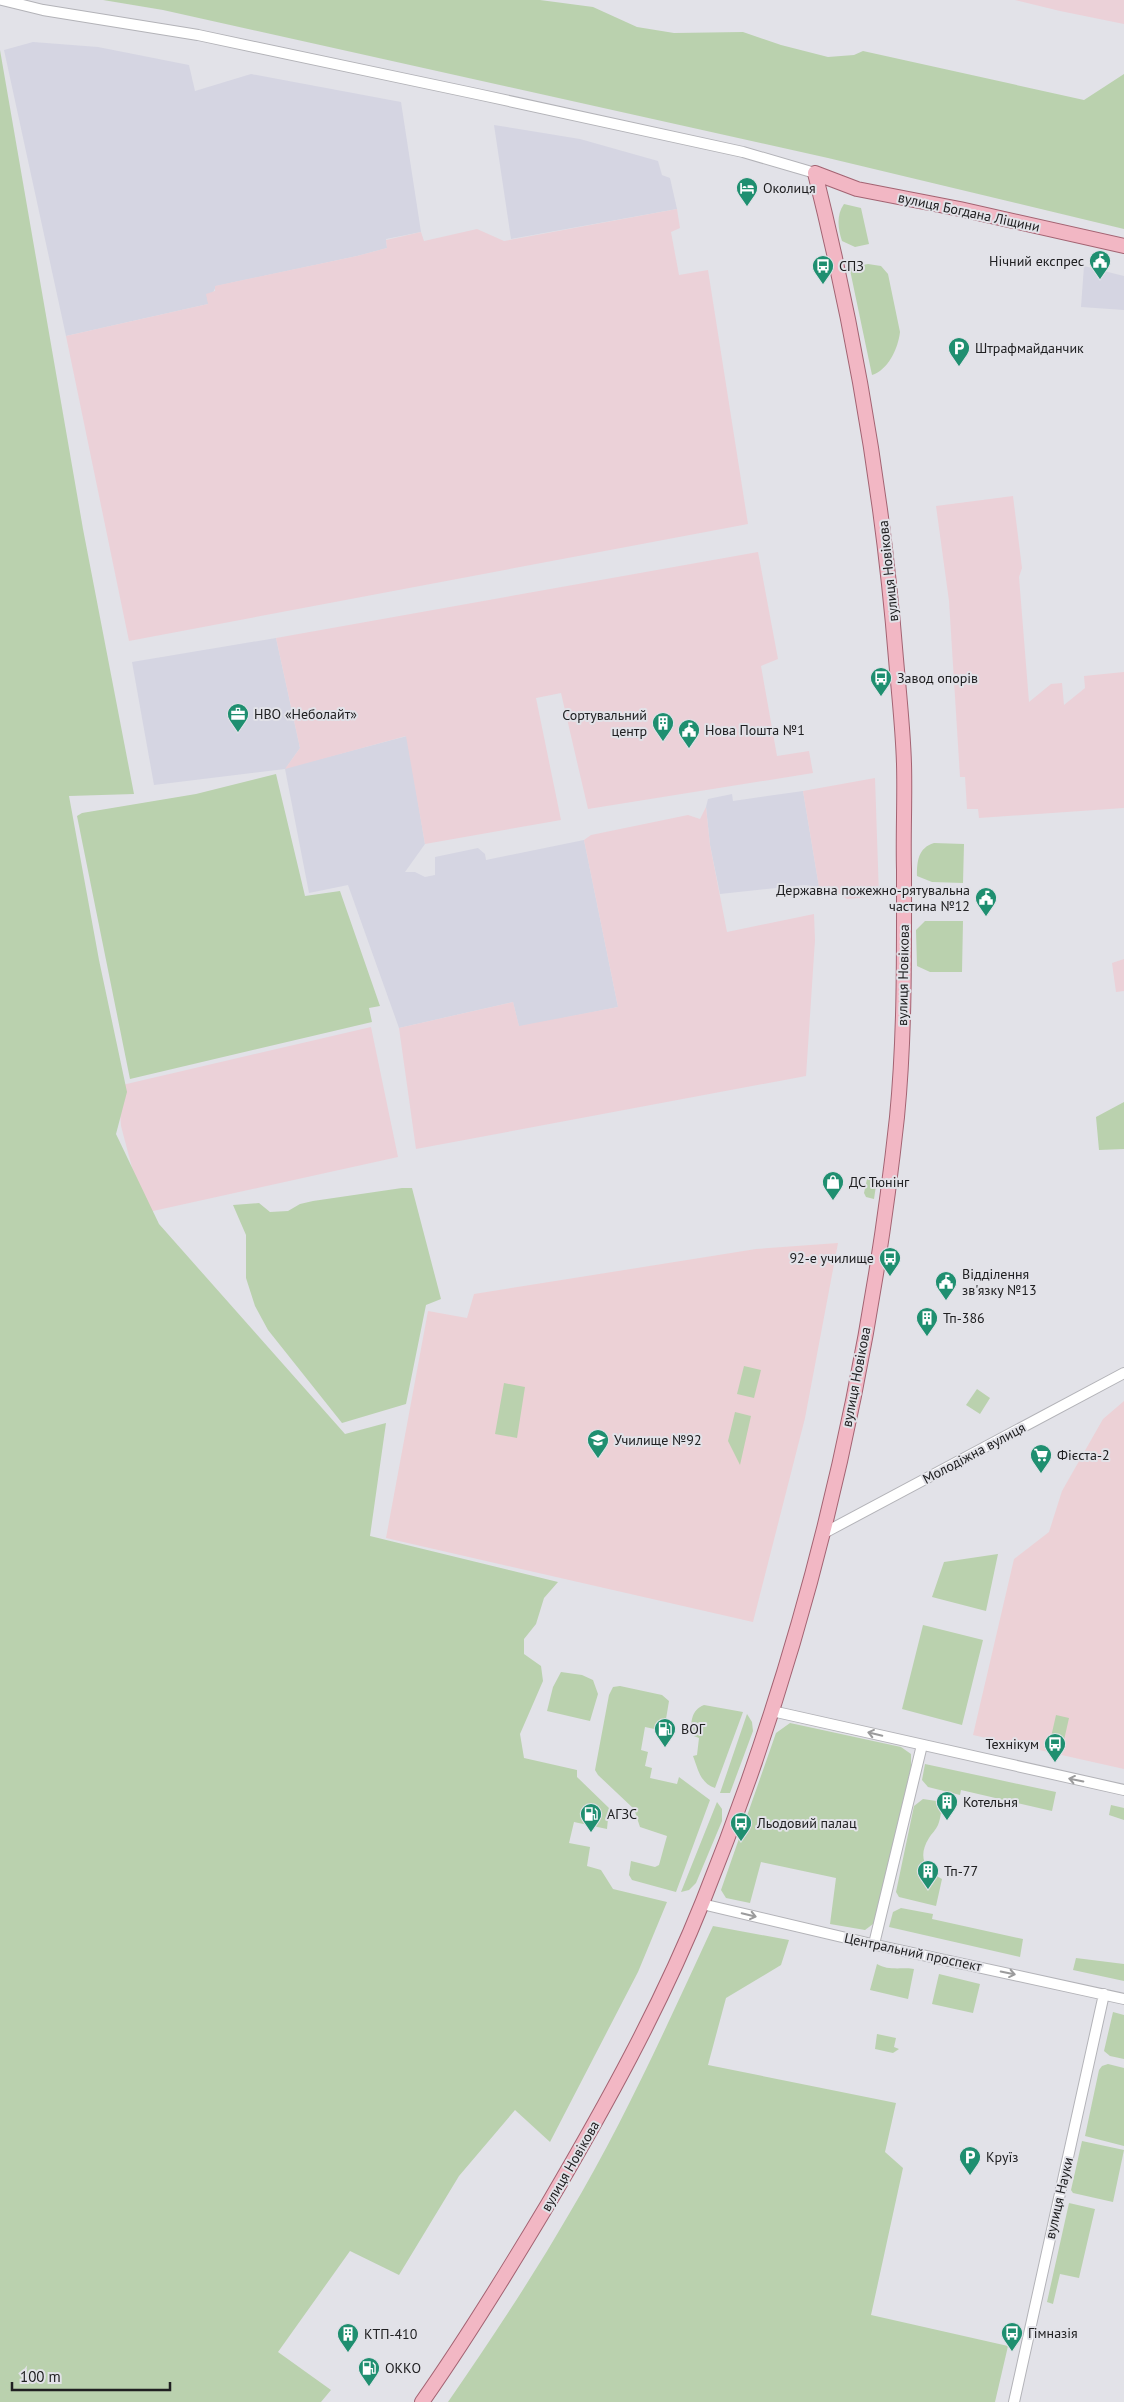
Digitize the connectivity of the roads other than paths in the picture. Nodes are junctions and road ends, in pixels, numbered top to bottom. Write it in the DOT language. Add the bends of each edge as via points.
graph roads {
  1 [pos="2,0"];
  2 [pos="815,173"];
  3 [pos="1124,246"];
  4 [pos="1124,1373"];
  5 [pos="824,1533"];
  6 [pos="772,1711"];
  7 [pos="922,1745"];
  8 [pos="1124,1790"];
  9 [pos="702,1904"];
  10 [pos="874,1944"];
  11 [pos="1104,1994"];
  12 [pos="1124,1998"];
  13 [pos="422,2402"];
  14 [pos="1014,2402"];
  1 -- 2 [label="street" via="43,10 220,39 743,152"];
  2 -- 3 [label="main road, вулиця Богдана Ліщини" via="857,189"];
  2 -- 5 [label="main road, вулиця Новікова" via="840,274 876,466 891,596 904,766 904,976 897,1114 875,1274"];
  4 -- 5 [label="street, Молодіжна вулиця"];
  5 -- 6 [label="main road, вулиця Новікова"];
  7 -- 6 [label="street, one-way"];
  6 -- 9 [label="main road, вулиця Новікова"];
  8 -- 7 [label="street, one-way"];
  7 -- 10 [label="street"];
  9 -- 10 [label="street, Центральний проспект, one-way"];
  9 -- 13 [label="main road, вулиця Новікова" via="651,2014 592,2128 483,2310"];
  10 -- 11 [label="street, Центральний проспект, one-way"];
  11 -- 12 [label="street, Центральний проспект"];
  11 -- 14 [label="street, вулиця Науки"];
}
